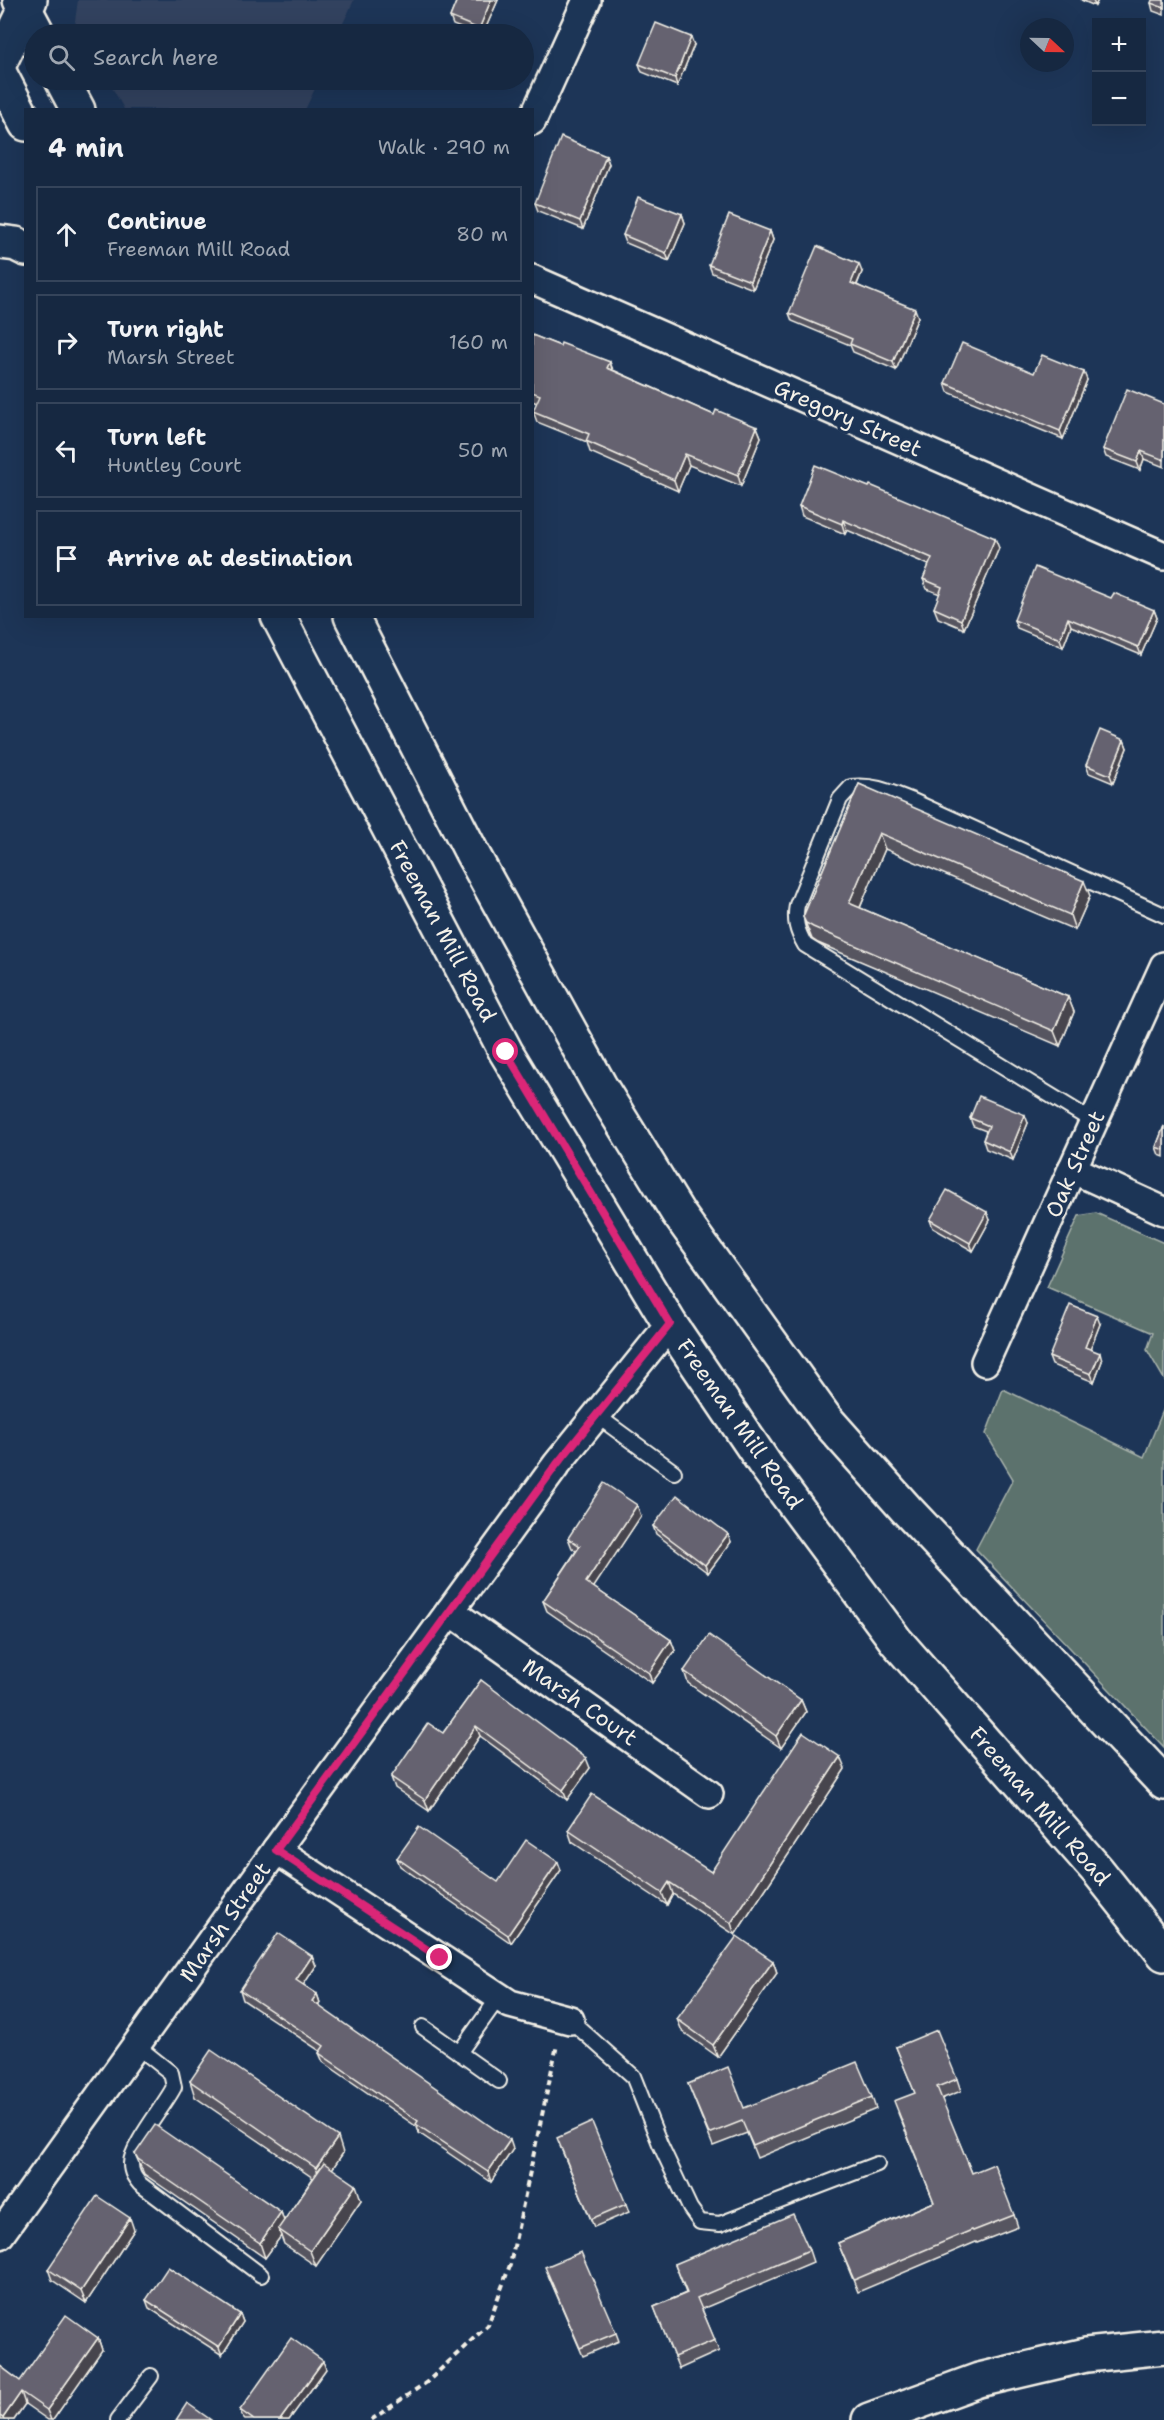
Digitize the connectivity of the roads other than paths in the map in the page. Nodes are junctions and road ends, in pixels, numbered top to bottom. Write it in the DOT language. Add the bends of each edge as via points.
graph roads {
  1 [pos="587,0"];
  2 [pos="28,11"];
  3 [pos="0,62"];
  4 [pos="0,74"];
  5 [pos="67,90"];
  6 [pos="77,108"];
  7 [pos="534,117"];
  8 [pos="24,120"];
  9 [pos="0,242"];
  10 [pos="24,248"];
  11 [pos="534,280"];
  12 [pos="1164,556"];
  13 [pos="279,618"];
  14 [pos="352,618"];
  15 [pos="1164,915"];
  16 [pos="1164,966"];
  17 [pos="1094,1122"];
  18 [pos="1072,1169"];
  19 [pos="1164,1211"];
  20 [pos="670,1324"];
  21 [pos="985,1362"];
  22 [pos="596,1415"];
  23 [pos="674,1472"];
  24 [pos="450,1611"];
  25 [pos="1164,1783"];
  26 [pos="709,1794"];
  27 [pos="276,1850"];
  28 [pos="1164,1954"];
  29 [pos="504,2000"];
  30 [pos="567,2019"];
  31 [pos="423,2026"];
  32 [pos="137,2046"];
  33 [pos="459,2053"];
  34 [pos="499,2081"];
  35 [pos="877,2164"];
  36 [pos="0,2235"];
  37 [pos="261,2275"];
  38 [pos="1164,2347"];
  39 [pos="151,2376"];
  40 [pos="118,2420"];
  41 [pos="869,2420"];
  1 -- 7 [label="street"];
  2 -- 3 [label="main road"];
  4 -- 8 [label="main road"];
  5 -- 6 [label="main road"];
  9 -- 10 [label="main road"];
  11 -- 12 [label="street, Gregory Street"];
  13 -- 20 [label="main road, Freeman Mill Road" via="506,1052"];
  14 -- 25 [label="main road" via="472,853 600,1086 678,1213 825,1418"];
  15 -- 17 [label="lane" via="913,801 867,785 851,787 840,799 797,905 797,931 805,945"];
  16 -- 17 [label="street, Oak Street"];
  17 -- 18 [label="street, Oak Street"];
  18 -- 19 [label="street"];
  18 -- 21 [label="street, Oak Street"];
  20 -- 22 [label="street, Marsh Street"];
  20 -- 28 [label="main road, Freeman Mill Road" via="766,1466 896,1641 1098,1871"];
  22 -- 23 [label="lane"];
  22 -- 24 [label="street, Marsh Street"];
  24 -- 26 [label="street, Marsh Court"];
  24 -- 27 [label="street, Marsh Street"];
  27 -- 29 [label="street"];
  27 -- 32 [label="street, Marsh Street"];
  29 -- 30 [label="street"];
  29 -- 33 [label="lane"];
  30 -- 35 [label="lane" via="633,2076 660,2144 700,2222 720,2224"];
  31 -- 33 [label="lane"];
  32 -- 36 [label="street, Marsh Street"];
  32 -- 37 [label="lane" via="171,2073 174,2086 135,2148 130,2162 132,2174"];
  33 -- 34 [label="lane"];
  38 -- 41 [label="main road" via="1086,2355 980,2380"];
  39 -- 40 [label="lane"];
}
